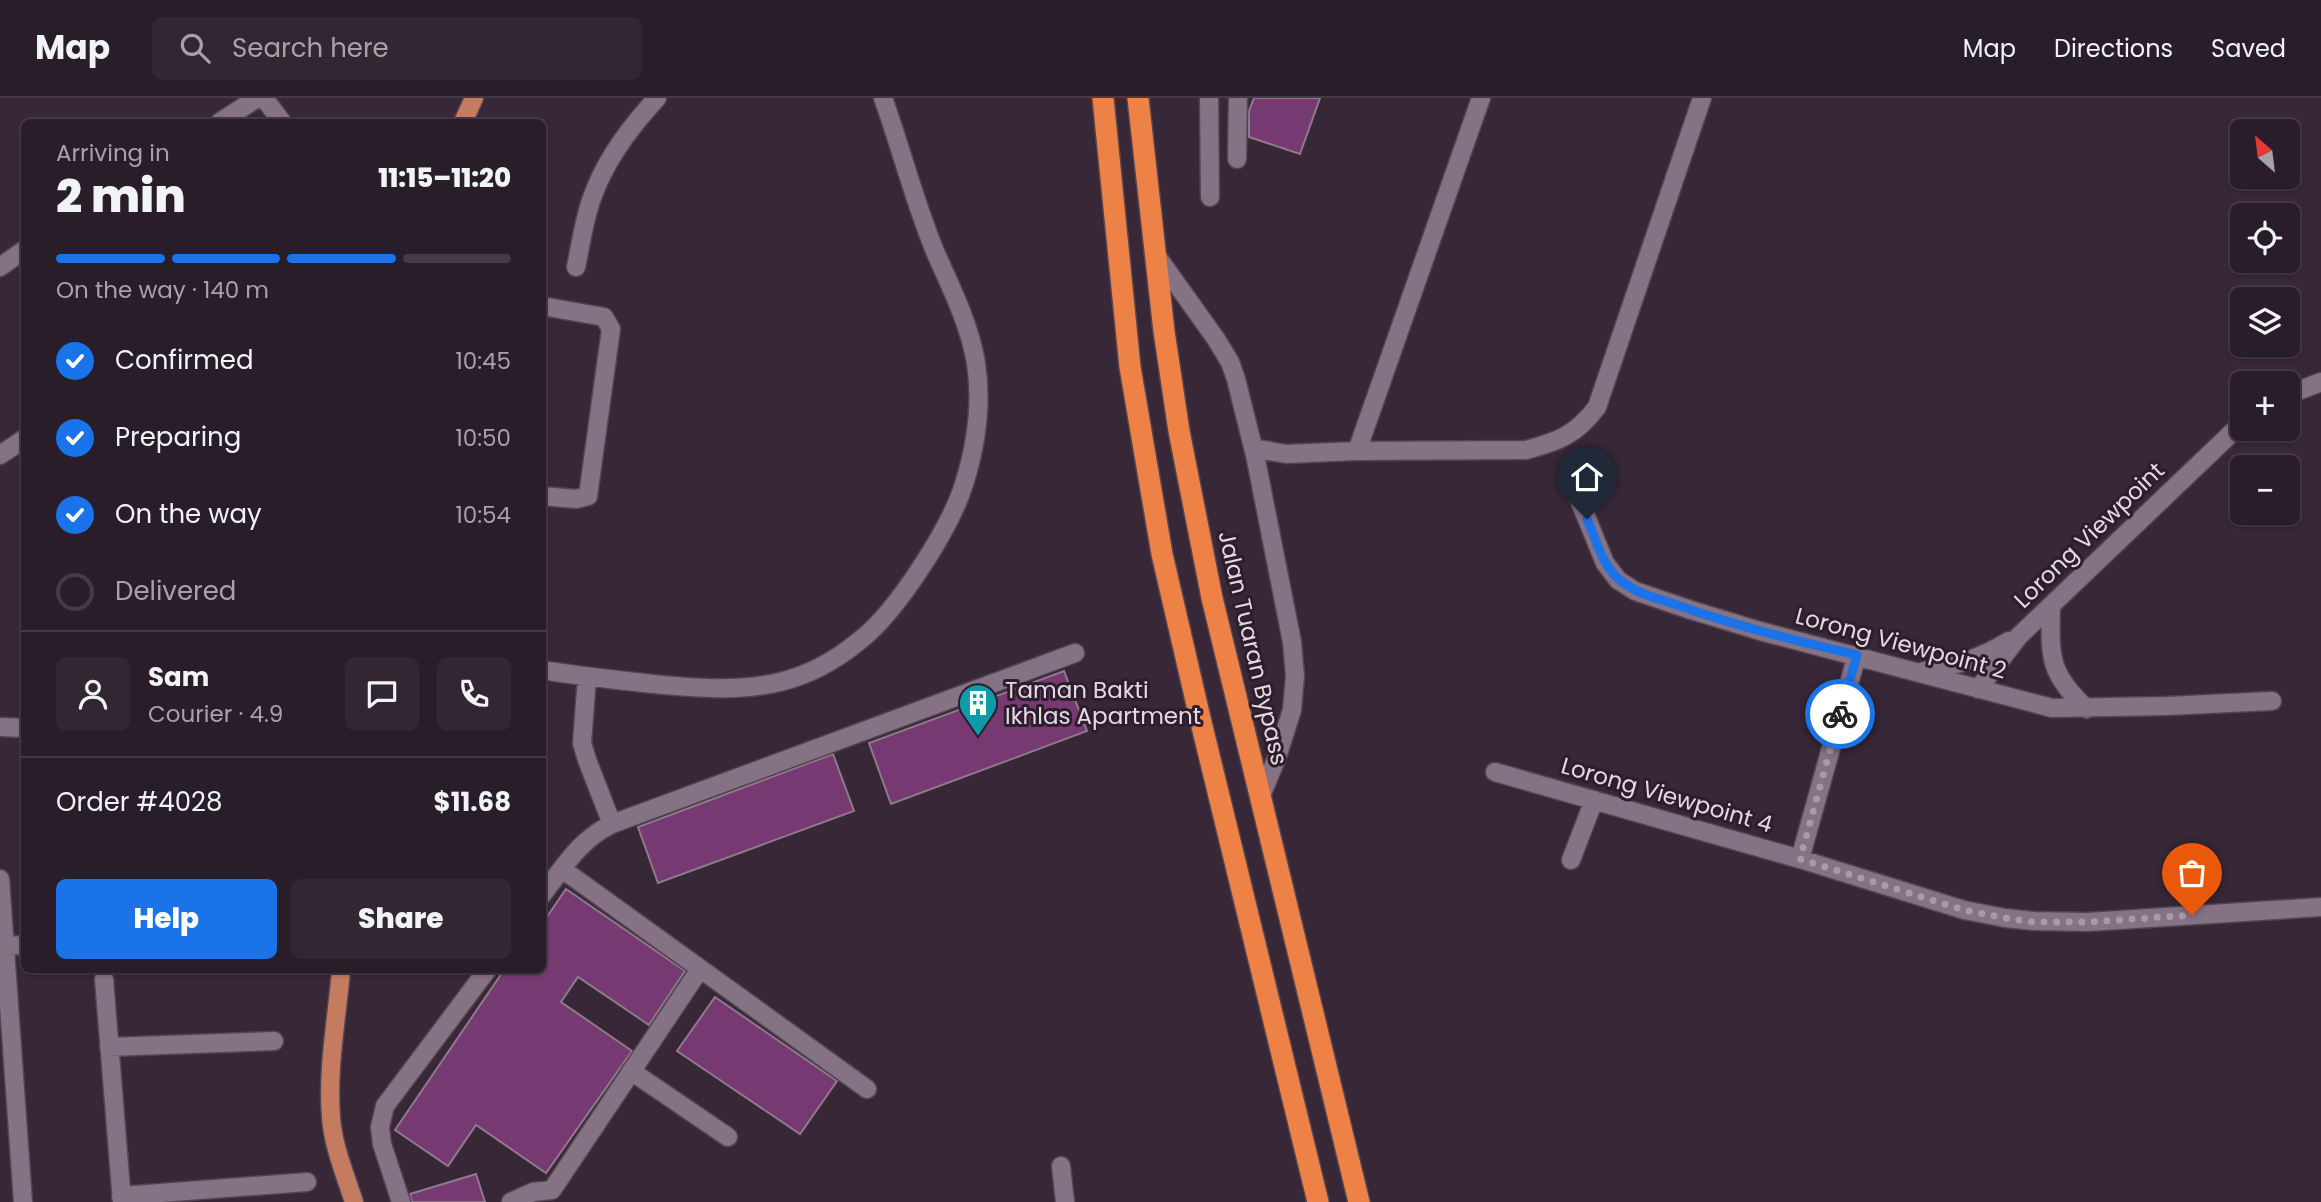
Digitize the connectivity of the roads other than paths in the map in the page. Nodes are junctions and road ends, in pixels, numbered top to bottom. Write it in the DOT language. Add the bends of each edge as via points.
graph roads {
  1 [pos="257,98"];
  2 [pos="264,98"];
  3 [pos="474,98"];
  4 [pos="657,98"];
  5 [pos="883,98"];
  6 [pos="1103,98"];
  7 [pos="1138,98"];
  8 [pos="1209,98"];
  9 [pos="1238,98"];
  10 [pos="1481,98"];
  11 [pos="1702,98"];
  12 [pos="225,119"];
  13 [pos="280,119"];
  14 [pos="464,119"];
  15 [pos="1237,159"];
  16 [pos="1210,197"];
  17 [pos="21,252"];
  18 [pos="1154,252"];
  19 [pos="0,267"];
  20 [pos="576,267"];
  21 [pos="546,307"];
  22 [pos="2321,382"];
  23 [pos="2300,390"];
  24 [pos="2230,435"];
  25 [pos="21,441"];
  26 [pos="1253,448"];
  27 [pos="1357,451"];
  28 [pos="1286,454"];
  29 [pos="0,455"];
  30 [pos="1258,471"];
  31 [pos="546,496"];
  32 [pos="1578,497"];
  33 [pos="2051,607"];
  34 [pos="2019,636"];
  35 [pos="1075,653"];
  36 [pos="1857,655"];
  37 [pos="546,671"];
  38 [pos="1917,672"];
  39 [pos="587,677"];
  40 [pos="1978,689"];
  41 [pos="2272,701"];
  42 [pos="2087,709"];
  43 [pos="0,727"];
  44 [pos="21,728"];
  45 [pos="1495,772"];
  46 [pos="1260,798"];
  47 [pos="1594,800"];
  48 [pos="612,824"];
  49 [pos="1800,859"];
  50 [pos="1572,860"];
  51 [pos="562,869"];
  52 [pos="0,879"];
  53 [pos="546,890"];
  54 [pos="2321,906"];
  55 [pos="21,945"];
  56 [pos="6,946"];
  57 [pos="700,969"];
  58 [pos="341,973"];
  59 [pos="485,973"];
  60 [pos="104,979"];
  61 [pos="274,1041"];
  62 [pos="109,1048"];
  63 [pos="631,1071"];
  64 [pos="867,1089"];
  65 [pos="728,1137"];
  66 [pos="1061,1166"];
  67 [pos="307,1182"];
  68 [pos="554,1196"];
  69 [pos="122,1199"];
  70 [pos="23,1202"];
  71 [pos="354,1202"];
  72 [pos="401,1202"];
  73 [pos="512,1202"];
  74 [pos="1065,1202"];
  75 [pos="1318,1202"];
  76 [pos="1359,1202"];
  1 -- 12 [label="street"];
  2 -- 13 [label="street"];
  3 -- 14 [label="main road"];
  4 -- 20 [label="street" via="617,147 605,170 592,198"];
  5 -- 39 [label="street" via="922,216 968,329 976,365 974,449 947,524 923,565 862,640 813,671 744,689"];
  6 -- 75 [label="highway" via="1129,367 1162,554"];
  7 -- 18 [label="highway, Jalan Tuaran Bypass"];
  8 -- 16 [label="street"];
  9 -- 15 [label="street"];
  10 -- 27 [label="street"];
  11 -- 27 [label="street" via="1597,407 1584,424 1548,444 1526,450"];
  17 -- 19 [label="street"];
  18 -- 26 [label="street" via="1230,362"];
  18 -- 46 [label="highway, Jalan Tuaran Bypass" via="1182,444 1212,598"];
  21 -- 31 [label="street" via="604,317 611,329 588,496"];
  22 -- 23 [label="street"];
  24 -- 33 [label="street, Lorong Viewpoint"];
  25 -- 29 [label="street"];
  26 -- 28 [label="street"];
  26 -- 30 [label="street"];
  27 -- 28 [label="street"];
  28 -- 30 [label="street"];
  30 -- 46 [label="street" via="1295,676 1292,710"];
  32 -- 36 [label="street, Lorong Viewpoint 2" via="1605,563 1618,580 1635,591"];
  33 -- 34 [label="street, Lorong Viewpoint"];
  33 -- 42 [label="street" via="2054,665 2062,682"];
  34 -- 38 [label="street" via="1970,662"];
  34 -- 40 [label="street, Lorong Viewpoint"];
  35 -- 48 [label="street"];
  36 -- 38 [label="street, Lorong Viewpoint 2"];
  36 -- 49 [label="street"];
  37 -- 39 [label="street"];
  38 -- 40 [label="street, Lorong Viewpoint 2"];
  39 -- 48 [label="street" via="582,743"];
  40 -- 42 [label="street, Lorong Viewpoint 2" via="2052,708"];
  41 -- 42 [label="street, Lorong Viewpoint 2"];
  43 -- 44 [label="street"];
  45 -- 47 [label="street, Lorong Viewpoint 4"];
  46 -- 76 [label="highway, Jalan Tuaran Bypass"];
  47 -- 49 [label="street, Lorong Viewpoint 4"];
  47 -- 50 [label="street"];
  48 -- 51 [label="street" via="583,842"];
  49 -- 54 [label="street, Lorong Viewpoint 4" via="1964,910 2034,922"];
  51 -- 53 [label="street"];
  51 -- 57 [label="street"];
  52 -- 56 [label="street"];
  55 -- 56 [label="street"];
  56 -- 70 [label="street"];
  57 -- 63 [label="street"];
  57 -- 64 [label="street"];
  58 -- 71 [label="main road" via="331,1118"];
  59 -- 72 [label="street" via="385,1107 382,1144"];
  60 -- 62 [label="street"];
  61 -- 62 [label="street"];
  62 -- 69 [label="street"];
  63 -- 65 [label="street"];
  63 -- 68 [label="street"];
  66 -- 74 [label="street"];
  67 -- 69 [label="street"];
  68 -- 73 [label="street" via="533,1192"];
}
